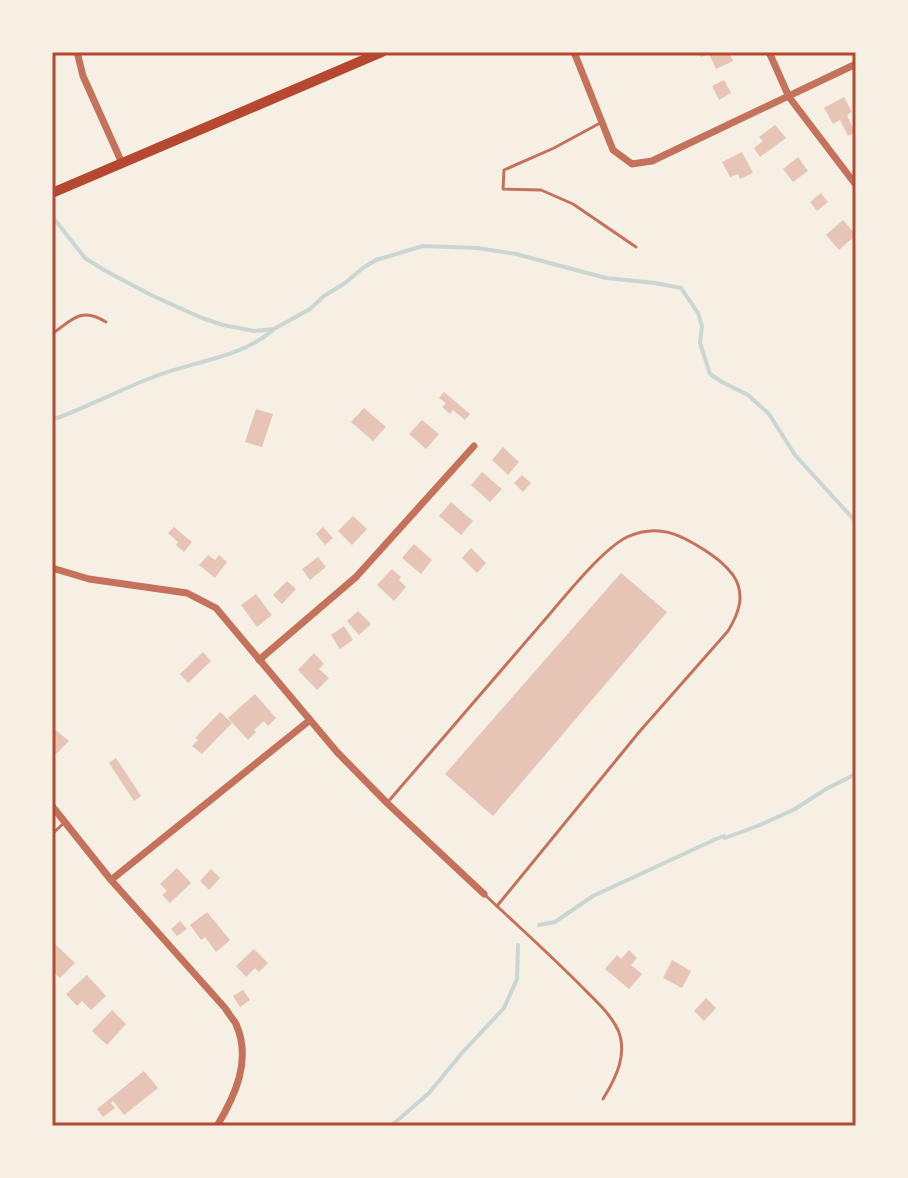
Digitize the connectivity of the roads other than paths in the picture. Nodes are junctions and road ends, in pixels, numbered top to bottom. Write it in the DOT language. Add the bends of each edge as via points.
graph roads {
  1 [pos="77,52"];
  2 [pos="382,52"];
  3 [pos="574,52"];
  4 [pos="769,52"];
  5 [pos="856,64"];
  6 [pos="789,97"];
  7 [pos="602,122"];
  8 [pos="122,163"];
  9 [pos="856,185"];
  10 [pos="57,191"];
  11 [pos="636,247"];
  12 [pos="106,322"];
  13 [pos="52,334"];
  14 [pos="474,446"];
  15 [pos="52,568"];
  16 [pos="259,660"];
  17 [pos="310,720"];
  18 [pos="387,803"];
  19 [pos="52,806"];
  20 [pos="65,822"];
  21 [pos="52,834"];
  22 [pos="111,880"];
  23 [pos="484,894"];
  24 [pos="497,906"];
  25 [pos="603,1099"];
  26 [pos="217,1126"];
  1 -- 8 [label="street"];
  2 -- 8 [label="main road"];
  3 -- 7 [label="street"];
  4 -- 6 [label="street"];
  5 -- 6 [label="street"];
  6 -- 7 [label="street" via="652,161 632,164 613,150"];
  6 -- 9 [label="street"];
  7 -- 11 [label="lane" via="504,170 503,189 541,190 573,204"];
  8 -- 10 [label="main road"];
  12 -- 13 [label="lane" via="88,313"];
  14 -- 16 [label="street" via="356,577"];
  15 -- 16 [label="street" via="89,579 187,593 216,608"];
  16 -- 17 [label="street"];
  17 -- 18 [label="street"];
  17 -- 22 [label="street"];
  18 -- 23 [label="street"];
  18 -- 24 [label="lane" via="608,550 647,530 667,531 684,536 724,564 741,597 728,631"];
  19 -- 20 [label="street"];
  20 -- 21 [label="lane"];
  20 -- 22 [label="street"];
  22 -- 26 [label="street" via="236,1025 241,1074"];
  23 -- 24 [label="lane"];
  24 -- 25 [label="lane" via="613,1021 621,1041 620,1064"];
}
